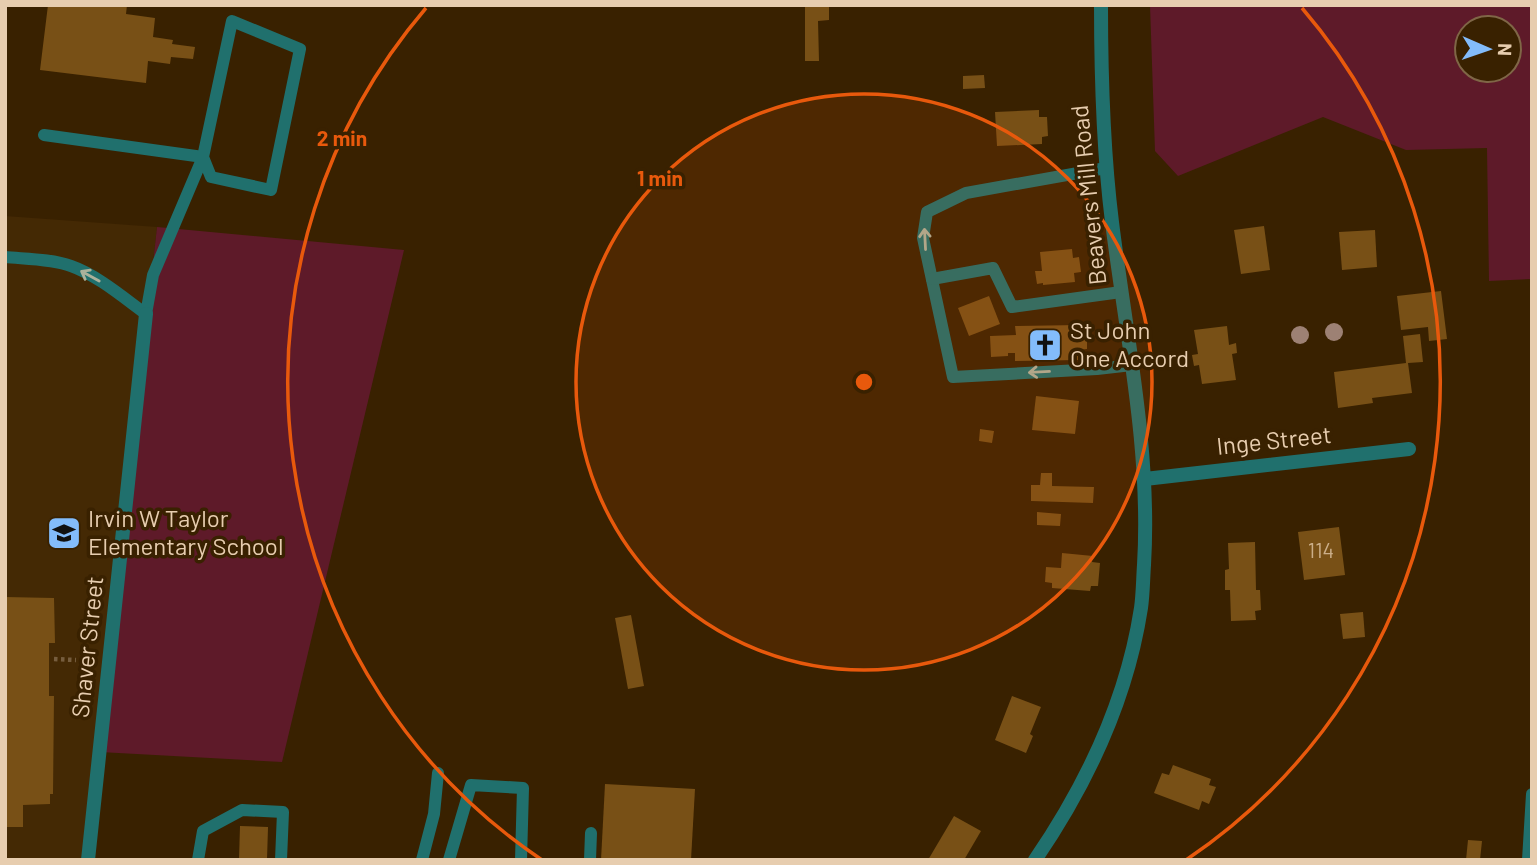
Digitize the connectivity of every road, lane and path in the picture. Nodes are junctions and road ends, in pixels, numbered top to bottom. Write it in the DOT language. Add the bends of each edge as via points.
graph roads {
  1 [pos="1101,5"];
  2 [pos="44,135"];
  3 [pos="203,157"];
  4 [pos="1106,167"];
  5 [pos="5,257"];
  6 [pos="932,279"];
  7 [pos="1121,292"];
  8 [pos="146,314"];
  9 [pos="1132,365"];
  10 [pos="1409,449"];
  11 [pos="1145,479"];
  12 [pos="54,659"];
  13 [pos="76,660"];
  14 [pos="438,773"];
  15 [pos="1532,794"];
  16 [pos="591,832"];
  17 [pos="88,860"];
  18 [pos="198,860"];
  19 [pos="281,860"];
  20 [pos="422,860"];
  21 [pos="449,860"];
  22 [pos="521,860"];
  23 [pos="590,860"];
  24 [pos="1035,860"];
  25 [pos="1528,860"];
  1 -- 4 [label="street, Beavers Mill Road"];
  2 -- 3 [label="lane"];
  3 -- 3 [label="lane" via="232,21 300,49 271,190 211,177"];
  3 -- 8 [label="lane" via="153,275"];
  6 -- 4 [label="lane, one-way" via="923,238 927,212 966,193"];
  4 -- 7 [label="street, Beavers Mill Road"];
  8 -- 5 [label="lane, one-way" via="71,266"];
  6 -- 7 [label="lane" via="993,268 1012,307"];
  9 -- 6 [label="lane, one-way" via="953,377"];
  7 -- 9 [label="street, Beavers Mill Road"];
  8 -- 17 [label="street, Shaver Street"];
  9 -- 11 [label="street, Beavers Mill Road"];
  10 -- 11 [label="street, Inge Street"];
  11 -- 24 [label="street, Beavers Mill Road" via="1141,606 1120,695 1074,799"];
  12 -- 13 [label="path"];
  14 -- 20 [label="lane"];
  15 -- 25 [label="lane"];
  16 -- 23 [label="lane"];
  18 -- 19 [label="lane" via="202,831 242,810 283,812"];
  21 -- 22 [label="lane" via="471,785 523,788"];
}
